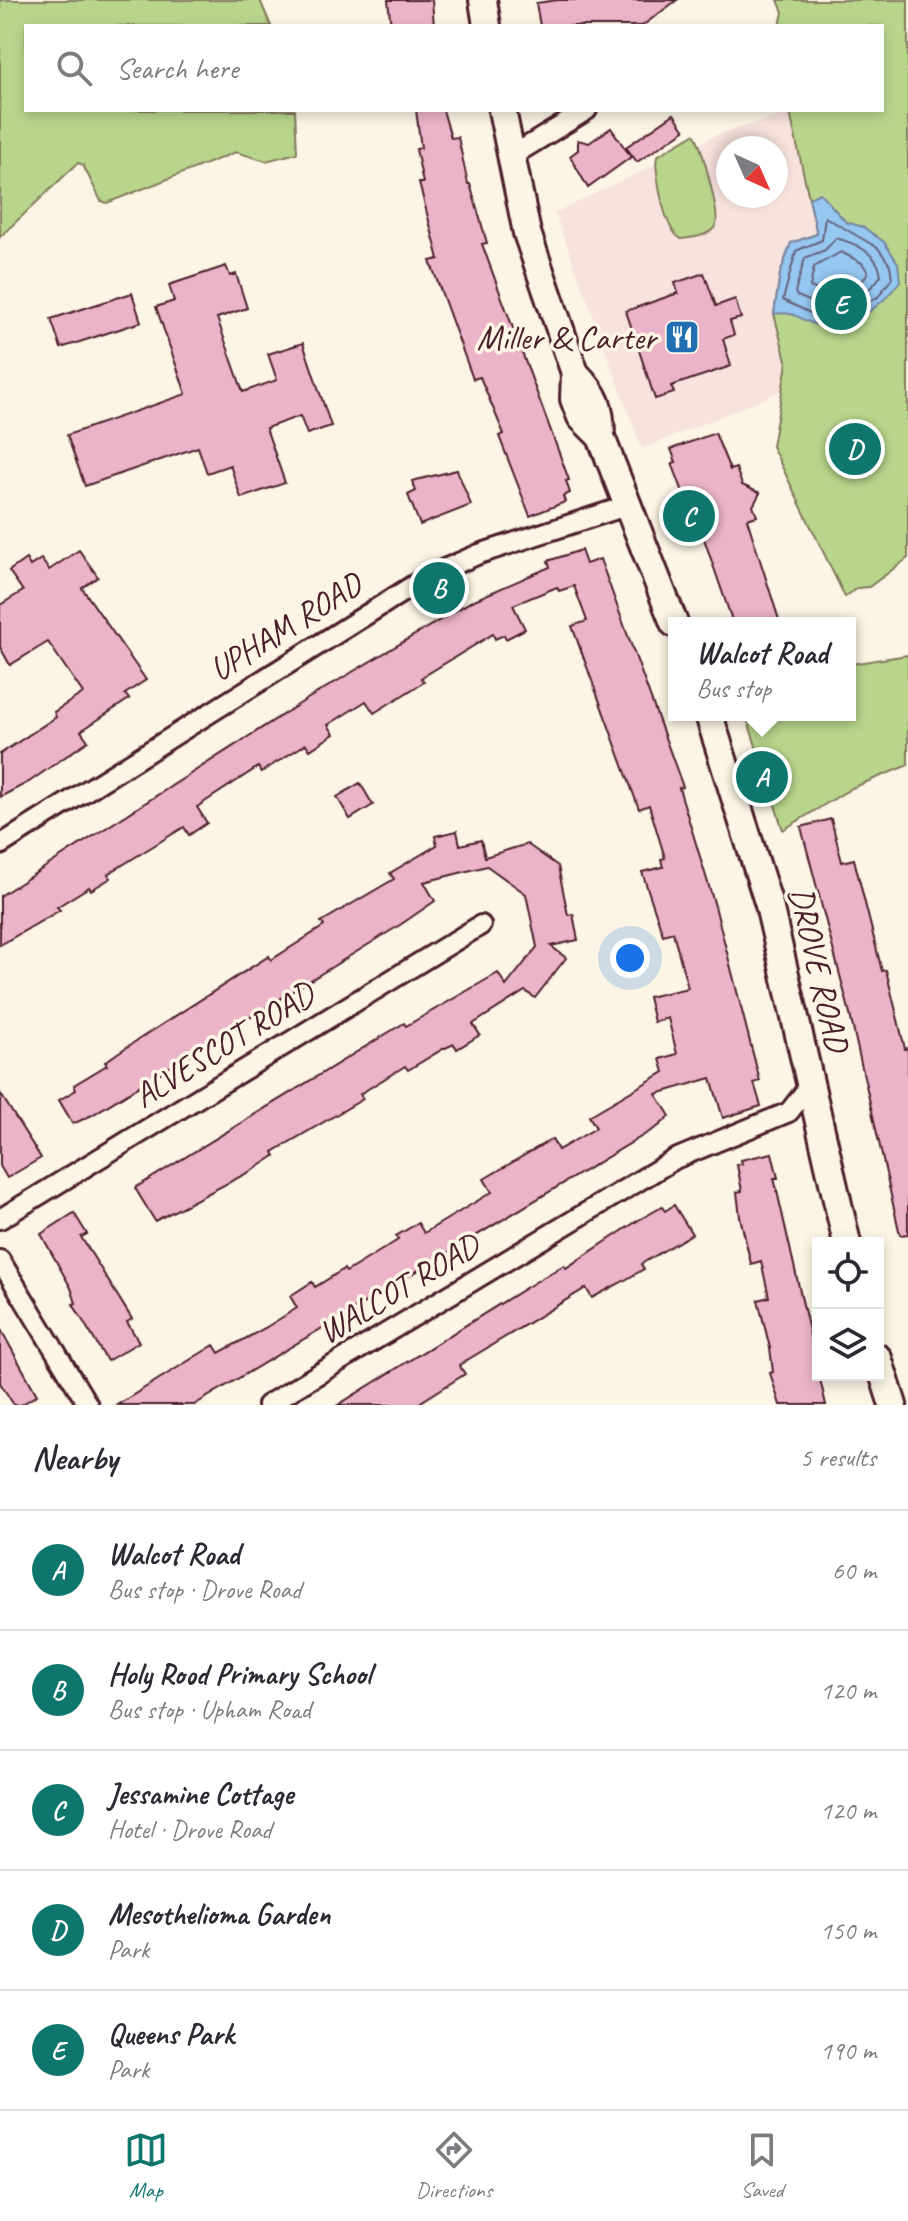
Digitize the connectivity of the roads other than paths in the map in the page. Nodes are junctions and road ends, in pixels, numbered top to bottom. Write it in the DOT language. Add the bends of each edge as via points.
graph roads {
  1 [pos="483,0"];
  2 [pos="487,24"];
  3 [pos="502,112"];
  4 [pos="584,112"];
  5 [pos="510,157"];
  6 [pos="626,506"];
  7 [pos="672,617"];
  8 [pos="711,721"];
  9 [pos="0,845"];
  10 [pos="481,925"];
  11 [pos="810,1085"];
  12 [pos="0,1219"];
  13 [pos="846,1237"];
  14 [pos="0,1260"];
  15 [pos="884,1377"];
  16 [pos="88,1405"];
  17 [pos="267,1405"];
  18 [pos="893,1405"];
  1 -- 2 [label="main road"];
  3 -- 5 [label="main road"];
  4 -- 5 [label="street"];
  5 -- 6 [label="main road" via="527,233 575,373 593,391 601,410 601,437"];
  6 -- 7 [label="main road"];
  6 -- 9 [label="street, UPHAM ROAD" via="428,576"];
  8 -- 11 [label="main road, DROVE ROAD" via="769,905"];
  10 -- 12 [label="street, ALVESCOT ROAD"];
  11 -- 13 [label="main road, DROVE ROAD"];
  11 -- 17 [label="street, WALCOT ROAD" via="789,1112 675,1159"];
  14 -- 16 [label="street"];
  15 -- 18 [label="main road"];
}
